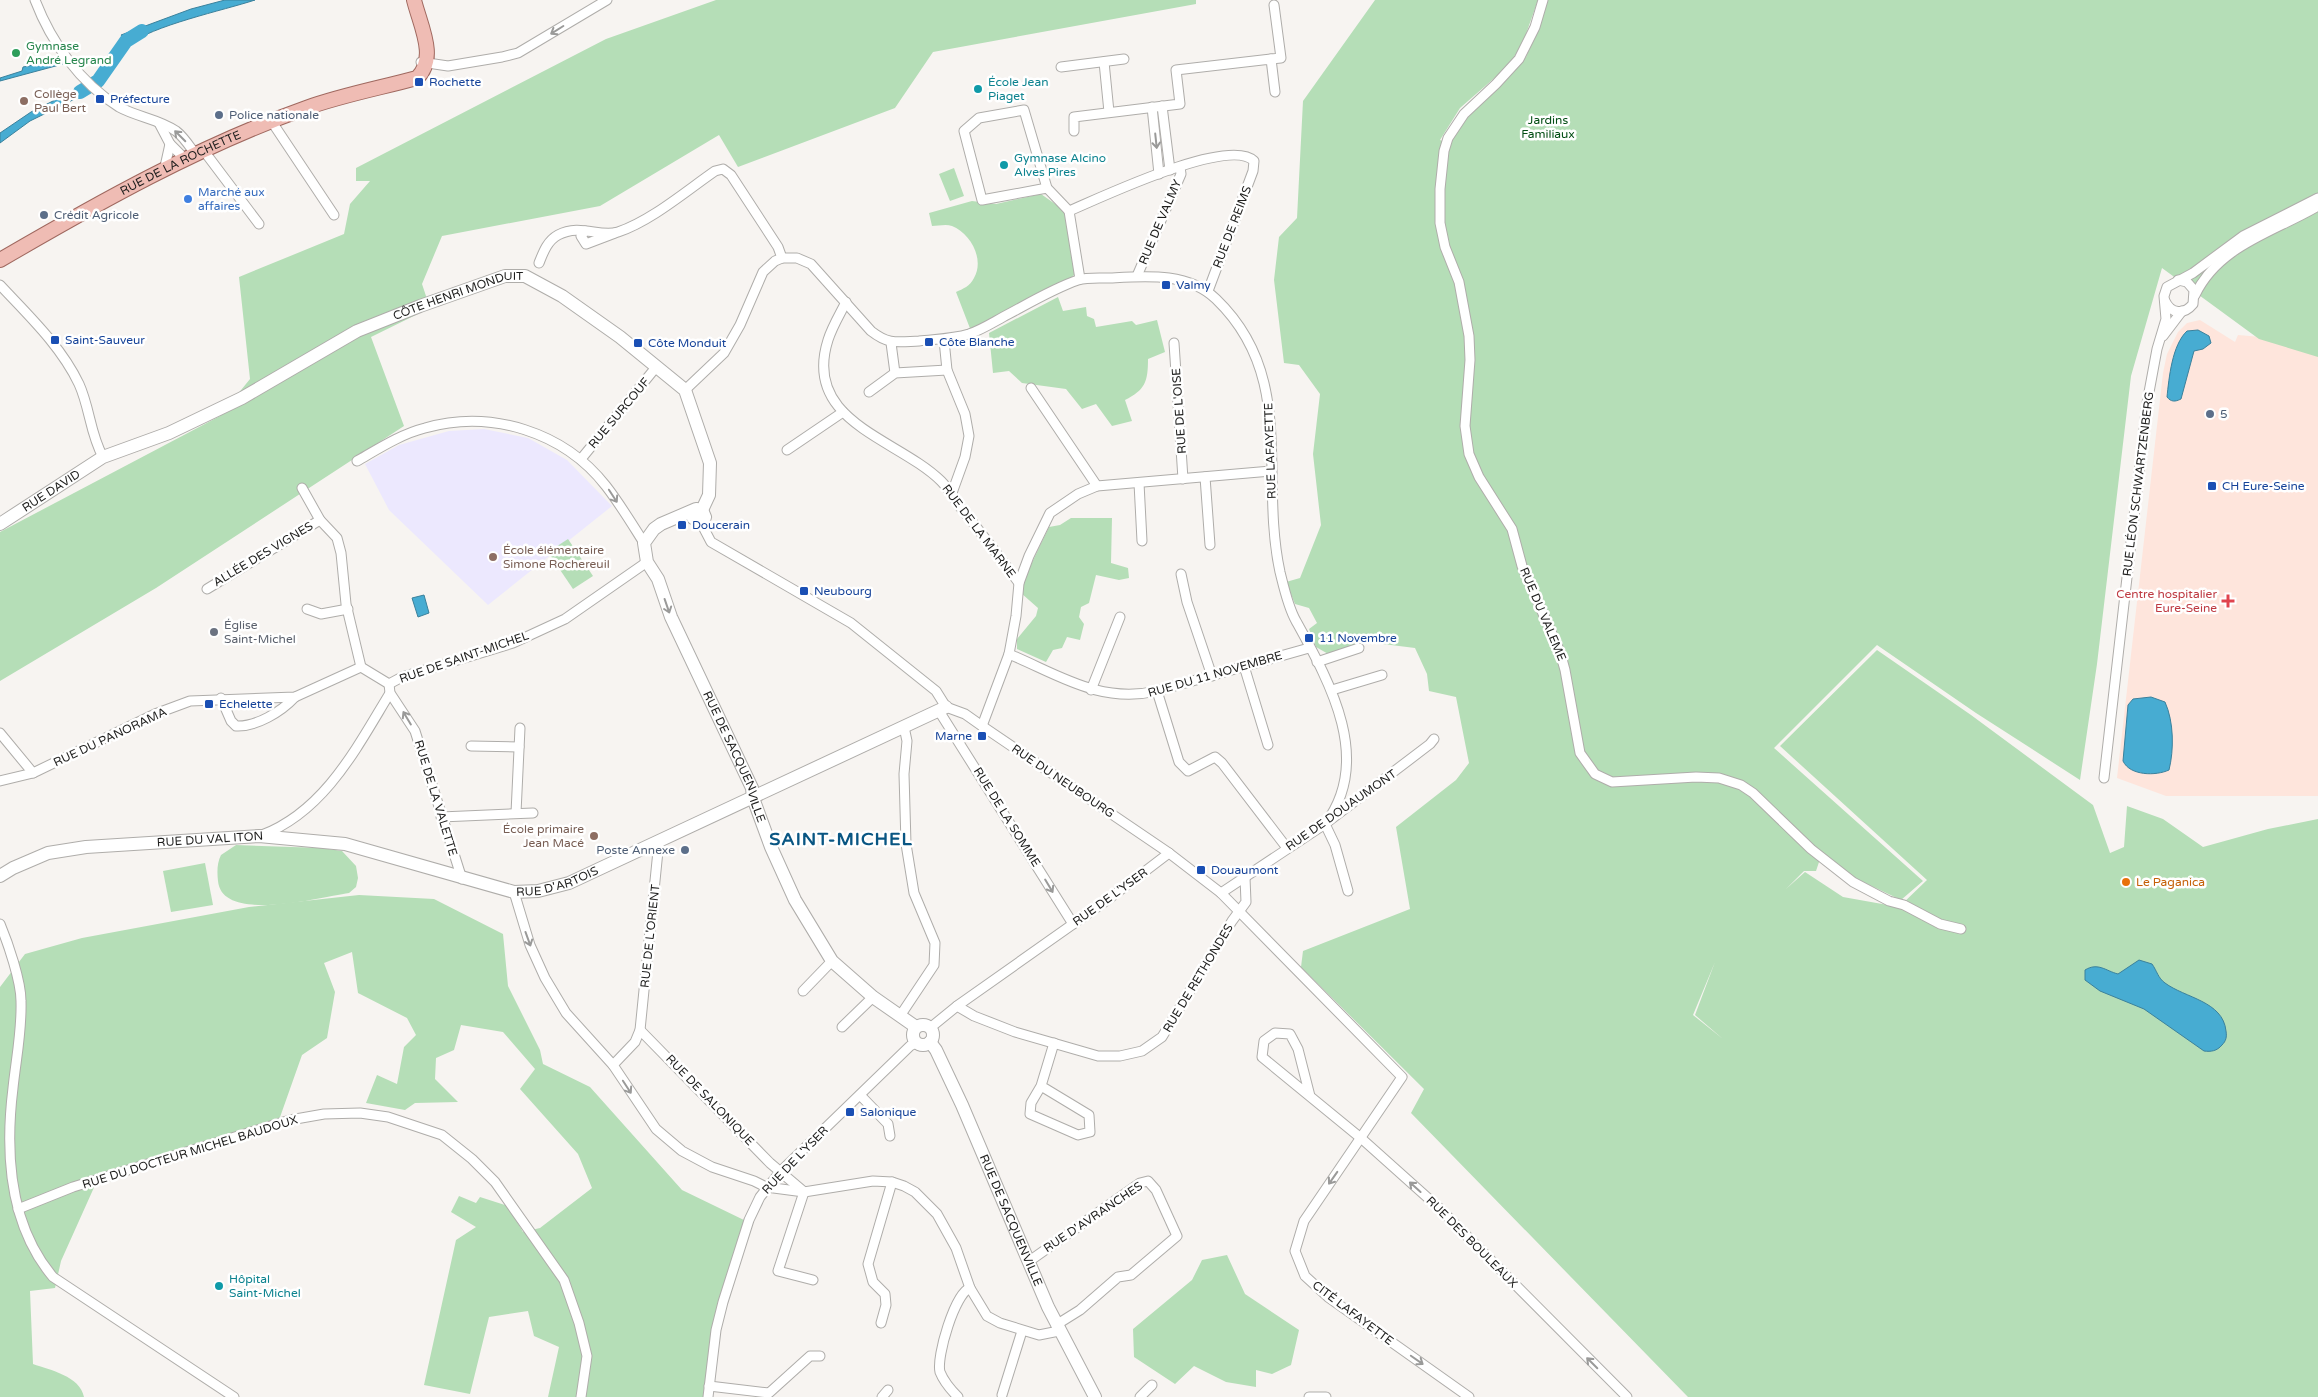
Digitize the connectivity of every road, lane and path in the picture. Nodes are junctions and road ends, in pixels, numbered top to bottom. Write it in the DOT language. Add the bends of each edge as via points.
graph roads {
  1 [pos="35,0"];
  2 [pos="408,0"];
  3 [pos="414,0"];
  4 [pos="604,0"];
  5 [pos="1543,0"];
  6 [pos="1274,6"];
  7 [pos="1124,59"];
  8 [pos="1271,59"];
  9 [pos="1104,62"];
  10 [pos="424,63"];
  11 [pos="1061,67"];
  12 [pos="1276,92"];
  13 [pos="1157,107"];
  14 [pos="1109,112"];
  15 [pos="272,122"];
  16 [pos="159,123"];
  17 [pos="1074,131"];
  18 [pos="170,144"];
  19 [pos="195,155"];
  20 [pos="1180,167"];
  21 [pos="1170,170"];
  22 [pos="164,171"];
  23 [pos="1159,174"];
  24 [pos="1048,188"];
  25 [pos="2318,198"];
  26 [pos="2318,206"];
  27 [pos="1069,211"];
  28 [pos="334,215"];
  29 [pos="259,224"];
  30 [pos="782,258"];
  31 [pos="0,260"];
  32 [pos="539,263"];
  33 [pos="1137,276"];
  34 [pos="1080,279"];
  35 [pos="2178,280"];
  36 [pos="0,285"];
  37 [pos="1208,291"];
  38 [pos="2195,295"];
  39 [pos="2164,300"];
  40 [pos="846,302"];
  41 [pos="2182,312"];
  42 [pos="944,340"];
  43 [pos="2160,340"];
  44 [pos="891,343"];
  45 [pos="1174,343"];
  46 [pos="658,366"];
  47 [pos="947,370"];
  48 [pos="895,373"];
  49 [pos="1031,388"];
  50 [pos="686,390"];
  51 [pos="869,392"];
  52 [pos="843,412"];
  53 [pos="787,450"];
  54 [pos="102,457"];
  55 [pos="581,459"];
  56 [pos="357,461"];
  57 [pos="1271,471"];
  58 [pos="1205,477"];
  59 [pos="1183,479"];
  60 [pos="1139,483"];
  61 [pos="1097,486"];
  62 [pos="302,488"];
  63 [pos="952,493"];
  64 [pos="698,514"];
  65 [pos="320,520"];
  66 [pos="0,524"];
  67 [pos="1142,541"];
  68 [pos="644,543"];
  69 [pos="1210,545"];
  70 [pos="647,562"];
  71 [pos="1181,574"];
  72 [pos="1019,583"];
  73 [pos="207,589"];
  74 [pos="306,609"];
  75 [pos="348,609"];
  76 [pos="1120,617"];
  77 [pos="1309,648"];
  78 [pos="1359,648"];
  79 [pos="1009,654"];
  80 [pos="1317,662"];
  81 [pos="1244,666"];
  82 [pos="361,667"];
  83 [pos="1382,674"];
  84 [pos="1212,676"];
  85 [pos="389,688"];
  86 [pos="1091,690"];
  87 [pos="1332,690"];
  88 [pos="1157,691"];
  89 [pos="295,697"];
  90 [pos="221,698"];
  91 [pos="943,709"];
  92 [pos="982,726"];
  93 [pos="904,727"];
  94 [pos="520,728"];
  95 [pos="0,733"];
  96 [pos="1434,739"];
  97 [pos="1268,745"];
  98 [pos="471,746"];
  99 [pos="519,747"];
  100 [pos="33,773"];
  101 [pos="2104,778"];
  102 [pos="0,781"];
  103 [pos="753,798"];
  104 [pos="516,813"];
  105 [pos="532,813"];
  106 [pos="441,817"];
  107 [pos="284,824"];
  108 [pos="1325,824"];
  109 [pos="259,836"];
  110 [pos="288,838"];
  111 [pos="659,841"];
  112 [pos="1287,848"];
  113 [pos="1169,854"];
  114 [pos="0,876"];
  115 [pos="1245,878"];
  116 [pos="462,879"];
  117 [pos="1348,890"];
  118 [pos="514,892"];
  119 [pos="1221,893"];
  120 [pos="1240,912"];
  121 [pos="0,924"];
  122 [pos="1073,924"];
  123 [pos="1961,929"];
  124 [pos="832,961"];
  125 [pos="803,990"];
  126 [pos="873,997"];
  127 [pos="957,1006"];
  128 [pos="900,1016"];
  129 [pos="842,1026"];
  130 [pos="916,1027"];
  131 [pos="930,1028"];
  132 [pos="640,1030"];
  133 [pos="923,1042"];
  134 [pos="1054,1043"];
  135 [pos="613,1065"];
  136 [pos="1402,1078"];
  137 [pos="1041,1086"];
  138 [pos="860,1095"];
  139 [pos="1310,1096"];
  140 [pos="890,1136"];
  141 [pos="1362,1139"];
  142 [pos="780,1172"];
  143 [pos="892,1182"];
  144 [pos="766,1187"];
  145 [pos="804,1192"];
  146 [pos="18,1209"];
  147 [pos="1028,1262"];
  148 [pos="814,1280"];
  149 [pos="970,1288"];
  150 [pos="881,1323"];
  151 [pos="1058,1328"];
  152 [pos="1022,1331"];
  153 [pos="820,1356"];
  154 [pos="1152,1385"];
  155 [pos="709,1386"];
  156 [pos="771,1395"];
  157 [pos="1306,1395"];
  158 [pos="1002,1396"];
  159 [pos="234,1397"];
  160 [pos="581,1397"];
  161 [pos="708,1397"];
  162 [pos="958,1397"];
  163 [pos="1095,1397"];
  164 [pos="1140,1397"];
  165 [pos="1326,1397"];
  166 [pos="1468,1397"];
  167 [pos="1627,1397"];
  1 -- 16 [label="street" via="45,27 96,90 121,108"];
  2 -- 10 [label="main road"];
  3 -- 10 [label="main road" via="429,55"];
  4 -- 10 [label="street, one-way" via="518,52 502,58 448,66"];
  5 -- 123 [label="street, RUE DU VALEME" via="1535,28 1519,59 1464,114 1452,131 1444,151 1440,223 1459,282 1469,336 1465,426 1469,454 1479,477 1512,529 1524,572 1558,645 1566,670 1577,743 1583,758 1600,778 1618,783 1696,777 1735,782 1753,793 1799,838 1853,882 1940,924"];
  6 -- 8 [label="street" via="1281,58"];
  7 -- 9 [label="street"];
  8 -- 12 [label="street"];
  8 -- 13 [label="street" via="1176,70 1180,104"];
  9 -- 11 [label="street"];
  9 -- 14 [label="street"];
  10 -- 15 [label="main road, RUE DE LA ROCHETTE" via="424,71 417,78 307,107"];
  13 -- 14 [label="street"];
  13 -- 21 [label="street"];
  13 -- 23 [label="street, one-way"];
  14 -- 17 [label="street" via="1074,117"];
  15 -- 19 [label="main road, RUE DE LA ROCHETTE"];
  15 -- 28 [label="street"];
  16 -- 18 [label="street"];
  19 -- 16 [label="street, one-way" via="176,131"];
  18 -- 19 [label="street"];
  18 -- 22 [label="street"];
  19 -- 22 [label="main road, RUE DE LA ROCHETTE"];
  19 -- 29 [label="street"];
  20 -- 21 [label="street"];
  20 -- 33 [label="street, RUE DE VALMY" via="1181,174"];
  20 -- 37 [label="street, RUE DE REIMS" via="1231,154 1250,157 1254,162"];
  21 -- 23 [label="street"];
  22 -- 31 [label="main road, RUE DE LA ROCHETTE"];
  23 -- 27 [label="street"];
  24 -- 24 [label="street" via="1024,110 979,118 964,131 982,200"];
  24 -- 27 [label="street"];
  25 -- 35 [label="street" via="2243,236"];
  26 -- 38 [label="street" via="2233,250 2201,281"];
  27 -- 34 [label="street"];
  30 -- 32 [label="street" via="731,175 723,169 616,233 573,229 556,236 546,246"];
  30 -- 40 [label="street" via="797,258 811,264"];
  30 -- 50 [label="street" via="763,272 724,353"];
  33 -- 34 [label="street, RUE LAFAYETTE"];
  33 -- 37 [label="street, RUE LAFAYETTE" via="1180,280"];
  34 -- 42 [label="street" via="971,333"];
  35 -- 38 [label="street" via="2191,286"];
  35 -- 39 [label="street" via="2166,287"];
  36 -- 54 [label="street" via="71,369 85,400 94,443"];
  37 -- 57 [label="street, RUE LAFAYETTE" via="1239,326 1261,366 1270,413"];
  38 -- 41 [label="street" via="2193,304"];
  39 -- 41 [label="street" via="2173,310"];
  39 -- 43 [label="street, RUE LÉON SCHWARTZENBERG" via="2166,319"];
  40 -- 44 [label="street" via="871,331"];
  40 -- 52 [label="street, RUE DE LA MARNE" via="828,340 825,363 831,398"];
  41 -- 43 [label="street, RUE LÉON SCHWARTZENBERG"];
  42 -- 44 [label="street"];
  42 -- 47 [label="street"];
  43 -- 101 [label="street, RUE LÉON SCHWARTZENBERG" via="2152,372"];
  44 -- 48 [label="street"];
  45 -- 59 [label="street, RUE DE L'OISE"];
  46 -- 50 [label="street, CÔTE HENRI MONDUIT"];
  46 -- 54 [label="street, CÔTE HENRI MONDUIT" via="535,279 505,276 357,331 242,398 169,432"];
  46 -- 55 [label="street, RUE SURCOUF"];
  47 -- 48 [label="street"];
  47 -- 63 [label="street" via="965,414 969,436"];
  48 -- 51 [label="street"];
  49 -- 61 [label="street"];
  50 -- 64 [label="street" via="710,463 709,495"];
  52 -- 53 [label="street"];
  52 -- 63 [label="street, RUE DE LA MARNE" via="940,480"];
  54 -- 66 [label="street, RUE DAVID"];
  55 -- 56 [label="street" via="553,441 525,429 474,421 424,428"];
  55 -- 68 [label="street, one-way" via="606,485"];
  57 -- 58 [label="street"];
  57 -- 77 [label="street, RUE LAFAYETTE" via="1274,537 1280,569 1293,615"];
  58 -- 59 [label="street"];
  58 -- 69 [label="street"];
  59 -- 60 [label="street"];
  60 -- 61 [label="street"];
  60 -- 67 [label="street"];
  61 -- 72 [label="street" via="1078,494 1050,513"];
  62 -- 65 [label="street"];
  63 -- 72 [label="street, RUE DE LA MARNE"];
  64 -- 68 [label="street" via="661,524"];
  64 -- 91 [label="street" via="711,542 851,624 936,691"];
  65 -- 73 [label="street, ALLÉE DES VIGNES"];
  65 -- 75 [label="street" via="337,538"];
  68 -- 70 [label="street"];
  70 -- 85 [label="street, RUE DE SAINT-MICHEL" via="565,619 513,643 402,677"];
  70 -- 103 [label="street, RUE DE SACQUENVILLE, one-way" via="752,788"];
  71 -- 84 [label="street"];
  72 -- 79 [label="street, RUE DE LA MARNE"];
  74 -- 75 [label="street" via="321,614"];
  75 -- 82 [label="street"];
  76 -- 86 [label="street"];
  77 -- 80 [label="street, RUE LAFAYETTE"];
  77 -- 81 [label="street, RUE DU 11 NOVEMBRE"];
  78 -- 80 [label="street"];
  79 -- 86 [label="street, RUE DU 11 NOVEMBRE"];
  79 -- 92 [label="street, RUE DE LA MARNE"];
  80 -- 87 [label="street, RUE LAFAYETTE"];
  81 -- 84 [label="street, RUE DU 11 NOVEMBRE"];
  81 -- 97 [label="street"];
  82 -- 85 [label="street"];
  82 -- 89 [label="street, RUE DU PANORAMA"];
  83 -- 87 [label="street"];
  84 -- 88 [label="street, RUE DU 11 NOVEMBRE"];
  106 -- 85 [label="street, RUE DE LA VALETTE, one-way" via="415,732"];
  85 -- 107 [label="street, RUE DU VAL ITON" via="339,776"];
  86 -- 88 [label="street, RUE DU 11 NOVEMBRE" via="1116,695"];
  87 -- 108 [label="street, RUE LAFAYETTE" via="1348,752 1343,791"];
  88 -- 112 [label="street" via="1179,762 1188,771 1215,758 1222,762"];
  89 -- 90 [label="street, RUE DU PANORAMA"];
  89 -- 90 [label="street, RUE DU PANORAMA" via="284,708 246,726 236,726 231,722"];
  90 -- 100 [label="street, RUE DU PANORAMA" via="190,701 155,714"];
  91 -- 92 [label="street, RUE DU NEUBOURG" via="965,714"];
  91 -- 93 [label="street, RUE D'ARTOIS"];
  91 -- 122 [label="street, RUE DE LA SOMME, one-way"];
  92 -- 113 [label="street, RUE DU NEUBOURG"];
  93 -- 103 [label="street, RUE D'ARTOIS"];
  93 -- 128 [label="street" via="907,741 904,774 906,844 914,893 935,943 934,965"];
  94 -- 99 [label="street"];
  95 -- 100 [label="street"];
  96 -- 108 [label="street, RUE DE DOUAUMONT"];
  98 -- 99 [label="street"];
  99 -- 104 [label="street"];
  100 -- 102 [label="street, RUE DU PANORAMA"];
  103 -- 111 [label="street, RUE D'ARTOIS"];
  103 -- 124 [label="street, RUE DE SACQUENVILLE" via="795,900"];
  104 -- 105 [label="street"];
  104 -- 106 [label="street"];
  106 -- 116 [label="street, RUE DE LA VALETTE"];
  107 -- 109 [label="street, RUE DU VAL ITON"];
  107 -- 110 [label="street" via="283,831"];
  108 -- 112 [label="street, RUE DE DOUAUMONT"];
  108 -- 117 [label="street" via="1335,845"];
  109 -- 110 [label="street, RUE D'ARTOIS"];
  109 -- 114 [label="street, RUE DU VAL ITON" via="86,846 48,853"];
  110 -- 116 [label="street, RUE D'ARTOIS" via="345,844"];
  111 -- 118 [label="street, RUE D'ARTOIS" via="569,883 538,891"];
  111 -- 132 [label="street, RUE DE L'ORIENT"];
  112 -- 115 [label="street, RUE DE DOUAUMONT"];
  113 -- 119 [label="street, RUE DU NEUBOURG"];
  113 -- 122 [label="street, RUE DE L'YSER"];
  115 -- 119 [label="street, RUE DE DOUAUMONT"];
  115 -- 120 [label="street" via="1246,902"];
  116 -- 118 [label="street, RUE D'ARTOIS"];
  118 -- 135 [label="street, one-way" via="530,945 545,978 566,1013"];
  119 -- 120 [label="street, RUE DU NEUBOURG"];
  120 -- 134 [label="street, RUE DE RETHONDES" via="1162,1037 1142,1051 1120,1056 1098,1056"];
  120 -- 136 [label="street, RUE DU NEUBOURG"];
  121 -- 146 [label="street" via="21,1000 8,1131"];
  122 -- 127 [label="street, RUE DE L'YSER"];
  124 -- 125 [label="street"];
  124 -- 126 [label="street, RUE DE SACQUENVILLE"];
  126 -- 128 [label="street, RUE DE SACQUENVILLE"];
  126 -- 129 [label="street"];
  127 -- 131 [label="street, RUE DE L'YSER"];
  127 -- 134 [label="street, RUE DE RETHONDES" via="1015,1032"];
  128 -- 130 [label="street, RUE DE SACQUENVILLE"];
  130 -- 131 [label="street"];
  130 -- 133 [label="street" via="913,1036"];
  131 -- 133 [label="street" via="933,1034"];
  132 -- 135 [label="street" via="635,1042"];
  132 -- 142 [label="street, RUE DE SALONIQUE"];
  133 -- 138 [label="street, RUE DE L'YSER" via="910,1046"];
  133 -- 147 [label="street, RUE DE SACQUENVILLE" via="936,1050"];
  134 -- 137 [label="street"];
  135 -- 144 [label="street, one-way" via="656,1129 682,1151 712,1167"];
  136 -- 141 [label="street, CITÉ LAFAYETTE"];
  137 -- 137 [label="street" via="1031,1103 1030,1114 1078,1135 1090,1132 1089,1115"];
  138 -- 140 [label="street" via="888,1124"];
  138 -- 142 [label="street, RUE DE L'YSER"];
  139 -- 139 [label="street, RUE DES BOULEAUX" via="1262,1057 1264,1041 1275,1032 1290,1034 1298,1049"];
  139 -- 141 [label="street, RUE DES BOULEAUX"];
  141 -- 166 [label="street, CITÉ LAFAYETTE, one-way" via="1304,1220 1295,1251 1305,1276 1328,1297"];
  167 -- 141 [label="street, RUE DES BOULEAUX, one-way" via="1438,1207"];
  142 -- 144 [label="street, RUE DE L'YSER"];
  142 -- 145 [label="street, RUE DE SALONIQUE"];
  143 -- 145 [label="street"];
  143 -- 149 [label="street" via="915,1192 937,1214 956,1248"];
  143 -- 150 [label="street" via="868,1264 873,1282 885,1294"];
  144 -- 145 [label="street"];
  144 -- 155 [label="street, RUE DE L'YSER" via="749,1220 723,1302"];
  145 -- 148 [label="street" via="778,1270"];
  146 -- 159 [label="street" via="34,1250 53,1277"];
  146 -- 160 [label="street, RUE DU DOCTEUR MICHEL BAUDOUX" via="73,1188 290,1120 324,1114 360,1113 408,1122 442,1135 478,1164 495,1182 564,1280 587,1356"];
  147 -- 151 [label="street, RUE DE SACQUENVILLE"];
  147 -- 151 [label="street, RUE D'AVRANCHES" via="1140,1183 1148,1181 1156,1190 1177,1236 1131,1275 1118,1277"];
  149 -- 152 [label="street" via="987,1316"];
  149 -- 162 [label="street" via="959,1295 940,1360 940,1371"];
  151 -- 152 [label="street" via="1039,1335"];
  151 -- 163 [label="street, RUE DE SACQUENVILLE"];
  152 -- 158 [label="street"];
  153 -- 156 [label="street" via="810,1356"];
  154 -- 164 [label="street"];
  155 -- 156 [label="street"];
  155 -- 161 [label="street, RUE DE L'YSER"];
  157 -- 165 [label="street"];
}
